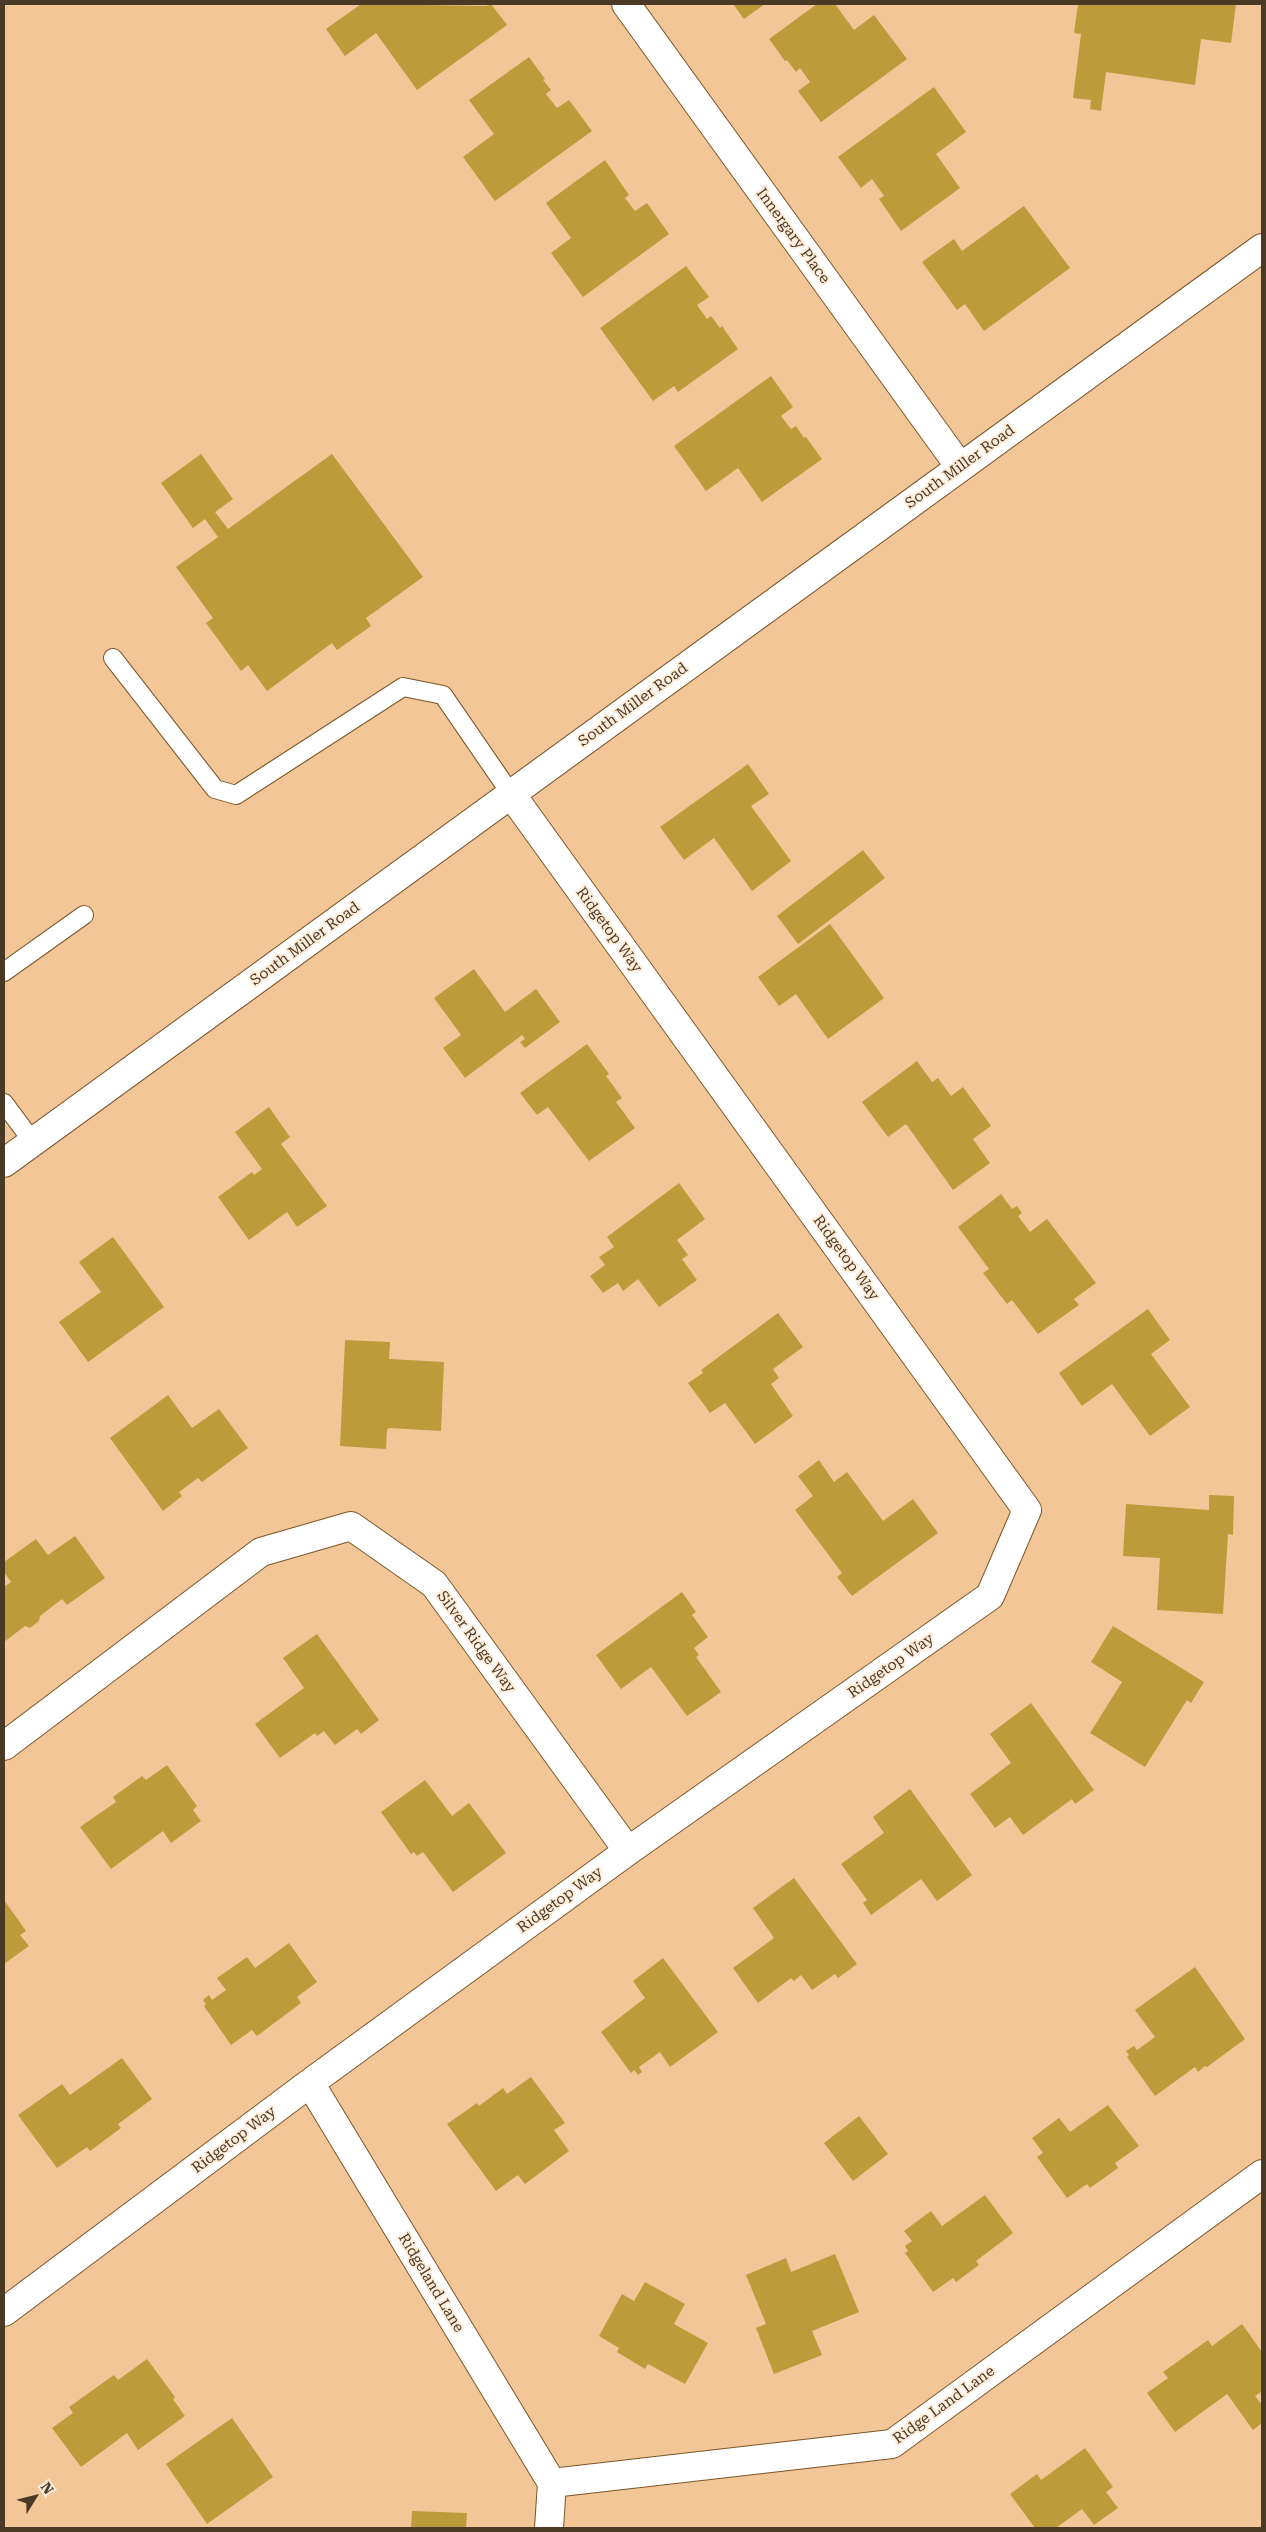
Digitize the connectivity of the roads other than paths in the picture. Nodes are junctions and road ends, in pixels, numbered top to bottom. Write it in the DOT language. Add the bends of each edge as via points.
graph roads {
  1 [pos="626,4"];
  2 [pos="1262,248"];
  3 [pos="960,467"];
  4 [pos="113,658"];
  5 [pos="511,794"];
  6 [pos="84,915"];
  7 [pos="4,972"];
  8 [pos="4,1103"];
  9 [pos="33,1142"];
  10 [pos="4,1163"];
  11 [pos="4,1746"];
  12 [pos="628,1850"];
  13 [pos="310,2083"];
  14 [pos="1262,2174"];
  15 [pos="4,2312"];
  16 [pos="552,2483"];
  17 [pos="549,2528"];
  1 -- 3 [label="street, Innergary Place"];
  2 -- 3 [label="street, South Miller Road"];
  3 -- 5 [label="street, South Miller Road"];
  4 -- 5 [label="lane" via="215,789 236,795 403,687 443,695"];
  5 -- 9 [label="street, South Miller Road"];
  5 -- 12 [label="street, Ridgetop Way" via="1027,1510 990,1596"];
  6 -- 7 [label="lane"];
  8 -- 9 [label="lane"];
  9 -- 10 [label="street, South Miller Road"];
  11 -- 12 [label="street, Silver Ridge Way" via="261,1552 351,1526 434,1584"];
  12 -- 13 [label="street, Ridgetop Way"];
  13 -- 15 [label="street, Ridgetop Way"];
  13 -- 16 [label="street, Ridgeland Lane"];
  14 -- 16 [label="street, Ridge Land Lane" via="892,2444"];
  16 -- 17 [label="street"];
}
